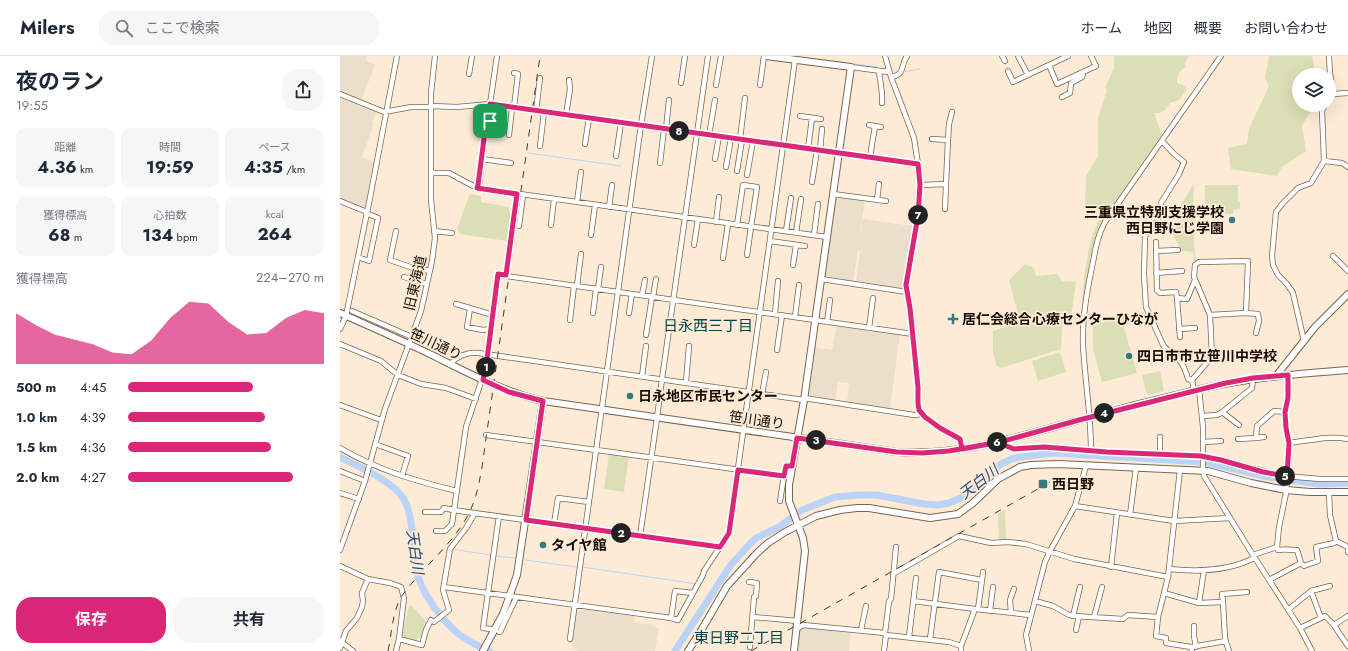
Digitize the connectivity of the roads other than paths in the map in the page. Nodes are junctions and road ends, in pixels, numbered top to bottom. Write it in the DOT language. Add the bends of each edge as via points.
graph roads {
  1 [pos="397,56"];
  2 [pos="435,56"];
  3 [pos="472,56"];
  4 [pos="497,56"];
  5 [pos="652,56"];
  6 [pos="685,56"];
  7 [pos="708,56"];
  8 [pos="720,56"];
  9 [pos="765,56"];
  10 [pos="885,56"];
  11 [pos="907,56"];
  12 [pos="1002,56"];
  13 [pos="1018,56"];
  14 [pos="1068,56"];
  15 [pos="1091,56"];
  16 [pos="1221,56"];
  17 [pos="1329,56"];
  18 [pos="784,57"];
  19 [pos="795,60"];
  20 [pos="1005,61"];
  21 [pos="1049,65"];
  22 [pos="851,67"];
  23 [pos="1330,68"];
  24 [pos="1008,70"];
  25 [pos="879,71"];
  26 [pos="1084,72"];
  27 [pos="469,74"];
  28 [pos="514,74"];
  29 [pos="890,75"];
  30 [pos="1028,75"];
  31 [pos="540,78"];
  32 [pos="569,80"];
  33 [pos="681,83"];
  34 [pos="716,85"];
  35 [pos="760,85"];
  36 [pos="1348,93"];
  37 [pos="340,94"];
  38 [pos="1336,94"];
  39 [pos="1062,96"];
  40 [pos="745,98"];
  41 [pos="670,100"];
  42 [pos="714,100"];
  43 [pos="882,103"];
  44 [pos="490,104"];
  45 [pos="431,107"];
  46 [pos="513,108"];
  47 [pos="386,111"];
  48 [pos="536,111"];
  49 [pos="544,112"];
  50 [pos="952,112"];
  51 [pos="1322,112"];
  52 [pos="566,114"];
  53 [pos="800,116"];
  54 [pos="589,118"];
  55 [pos="812,118"];
  56 [pos="821,119"];
  57 [pos="621,123"];
  58 [pos="641,125"];
  59 [pos="869,125"];
  60 [pos="875,126"];
  61 [pos="881,127"];
  62 [pos="665,129"];
  63 [pos="822,129"];
  64 [pos="697,133"];
  65 [pos="509,135"];
  66 [pos="709,135"];
  67 [pos="718,136"];
  68 [pos="731,138"];
  69 [pos="741,139"];
  70 [pos="932,139"];
  71 [pos="948,140"];
  72 [pos="753,141"];
  73 [pos="1162,141"];
  74 [pos="585,144"];
  75 [pos="540,146"];
  76 [pos="783,146"];
  77 [pos="808,149"];
  78 [pos="818,150"];
  79 [pos="839,153"];
  80 [pos="616,156"];
  81 [pos="870,157"];
  82 [pos="482,159"];
  83 [pos="715,159"];
  84 [pos="1324,161"];
  85 [pos="660,163"];
  86 [pos="511,164"];
  87 [pos="918,164"];
  88 [pos="726,167"];
  89 [pos="1348,167"];
  90 [pos="736,171"];
  91 [pos="581,172"];
  92 [pos="430,173"];
  93 [pos="747,175"];
  94 [pos="812,182"];
  95 [pos="879,184"];
  96 [pos="946,184"];
  97 [pos="612,185"];
  98 [pos="920,185"];
  99 [pos="477,188"];
  100 [pos="517,194"];
  101 [pos="833,194"];
  102 [pos="524,195"];
  103 [pos="719,197"];
  104 [pos="791,198"];
  105 [pos="554,199"];
  106 [pos="801,199"];
  107 [pos="877,200"];
  108 [pos="340,201"];
  109 [pos="576,202"];
  110 [pos="886,202"];
  111 [pos="595,204"];
  112 [pos="818,204"];
  113 [pos="608,206"];
  114 [pos="945,209"];
  115 [pos="630,210"];
  116 [pos="367,213"];
  117 [pos="684,218"];
  118 [pos="698,219"];
  119 [pos="716,222"];
  120 [pos="728,224"];
  121 [pos="551,225"];
  122 [pos="737,225"];
  123 [pos="519,226"];
  124 [pos="751,227"];
  125 [pos="771,230"];
  126 [pos="396,231"];
  127 [pos="434,231"];
  128 [pos="786,231"];
  129 [pos="452,233"];
  130 [pos="796,233"];
  131 [pos="591,235"];
  132 [pos="814,235"];
  133 [pos="828,237"];
  134 [pos="770,241"];
  135 [pos="1156,242"];
  136 [pos="694,245"];
  137 [pos="796,245"];
  138 [pos="805,246"];
  139 [pos="1178,250"];
  140 [pos="1156,252"];
  141 [pos="581,254"];
  142 [pos="747,255"];
  143 [pos="1332,256"];
  144 [pos="358,257"];
  145 [pos="723,258"];
  146 [pos="793,265"];
  147 [pos="601,267"];
  148 [pos="430,271"];
  149 [pos="1182,271"];
  150 [pos="1348,271"];
  151 [pos="1156,273"];
  152 [pos="506,275"];
  153 [pos="404,277"];
  154 [pos="656,279"];
  155 [pos="821,279"];
  156 [pos="645,280"];
  157 [pos="1195,280"];
  158 [pos="778,282"];
  159 [pos="427,284"];
  160 [pos="799,285"];
  161 [pos="576,286"];
  162 [pos="597,289"];
  163 [pos="619,292"];
  164 [pos="907,292"];
  165 [pos="632,294"];
  166 [pos="1348,294"];
  167 [pos="642,295"];
  168 [pos="653,297"];
  169 [pos="873,298"];
  170 [pos="1177,298"];
  171 [pos="674,300"];
  172 [pos="830,300"];
  173 [pos="456,304"];
  174 [pos="470,309"];
  175 [pos="352,311"];
  176 [pos="760,312"];
  177 [pos="593,313"];
  178 [pos="1246,313"];
  179 [pos="343,314"];
  180 [pos="629,314"];
  181 [pos="775,314"];
  182 [pos="1210,314"];
  183 [pos="493,315"];
  184 [pos="782,315"];
  185 [pos="795,317"];
  186 [pos="368,318"];
  187 [pos="570,320"];
  188 [pos="815,320"];
  189 [pos="374,321"];
  190 [pos="827,322"];
  191 [pos="370,327"];
  192 [pos="869,328"];
  193 [pos="1195,328"];
  194 [pos="340,329"];
  195 [pos="491,329"];
  196 [pos="1179,330"];
  197 [pos="1256,333"];
  198 [pos="913,334"];
  199 [pos="646,335"];
  200 [pos="412,337"];
  201 [pos="1180,337"];
  202 [pos="1304,341"];
  203 [pos="340,344"];
  204 [pos="409,345"];
  205 [pos="646,346"];
  206 [pos="689,346"];
  207 [pos="777,350"];
  208 [pos="488,354"];
  209 [pos="450,365"];
  210 [pos="1348,370"];
  211 [pos="608,372"];
  212 [pos="766,372"];
  213 [pos="398,375"];
  214 [pos="1288,375"];
  215 [pos="642,376"];
  216 [pos="1276,376"];
  217 [pos="1253,378"];
  218 [pos="662,379"];
  219 [pos="483,380"];
  220 [pos="1192,380"];
  221 [pos="686,382"];
  222 [pos="1197,390"];
  223 [pos="749,392"];
  224 [pos="762,394"];
  225 [pos="476,399"];
  226 [pos="804,399"];
  227 [pos="543,401"];
  228 [pos="340,405"];
  229 [pos="602,410"];
  230 [pos="1222,412"];
  231 [pos="1285,412"];
  232 [pos="922,414"];
  233 [pos="1202,416"];
  234 [pos="1090,417"];
  235 [pos="657,418"];
  236 [pos="382,420"];
  237 [pos="1239,425"];
  238 [pos="744,430"];
  239 [pos="486,435"];
  240 [pos="1160,437"];
  241 [pos="1264,437"];
  242 [pos="797,438"];
  243 [pos="1256,438"];
  244 [pos="1238,439"];
  245 [pos="1348,439"];
  246 [pos="1221,441"];
  247 [pos="1000,442"];
  248 [pos="1203,442"];
  249 [pos="536,443"];
  250 [pos="1289,443"];
  251 [pos="375,444"];
  252 [pos="340,448"];
  253 [pos="962,449"];
  254 [pos="596,450"];
  255 [pos="1091,452"];
  256 [pos="1160,454"];
  257 [pos="651,458"];
  258 [pos="1203,458"];
  259 [pos="369,465"];
  260 [pos="792,466"];
  261 [pos="1086,466"];
  262 [pos="1136,468"];
  263 [pos="738,470"];
  264 [pos="1180,470"];
  265 [pos="1202,471"];
  266 [pos="340,472"];
  267 [pos="402,476"];
  268 [pos="784,476"];
  269 [pos="1287,477"];
  270 [pos="1348,479"];
  271 [pos="365,481"];
  272 [pos="1286,489"];
  273 [pos="457,492"];
  274 [pos="1348,492"];
  275 [pos="340,493"];
  276 [pos="1329,493"];
  277 [pos="359,499"];
  278 [pos="780,501"];
  279 [pos="590,502"];
  280 [pos="1075,506"];
  281 [pos="453,510"];
  282 [pos="425,512"];
  283 [pos="475,513"];
  284 [pos="1117,513"];
  285 [pos="1130,515"];
  286 [pos="499,516"];
  287 [pos="1230,518"];
  288 [pos="526,520"];
  289 [pos="1174,521"];
  290 [pos="797,523"];
  291 [pos="554,524"];
  292 [pos="586,528"];
  293 [pos="436,531"];
  294 [pos="640,536"];
  295 [pos="1336,541"];
  296 [pos="720,547"];
  297 [pos="896,547"];
  298 [pos="1277,547"];
  299 [pos="1348,547"];
  300 [pos="340,550"];
  301 [pos="1050,551"];
  302 [pos="1348,552"];
  303 [pos="1254,556"];
  304 [pos="1301,563"];
  305 [pos="340,566"];
  306 [pos="1111,567"];
  307 [pos="1169,569"];
  308 [pos="1204,570"];
  309 [pos="983,572"];
  310 [pos="893,574"];
  311 [pos="1168,577"];
  312 [pos="916,578"];
  313 [pos="368,579"];
  314 [pos="982,580"];
  315 [pos="1269,580"];
  316 [pos="749,582"];
  317 [pos="993,586"];
  318 [pos="1330,586"];
  319 [pos="444,587"];
  320 [pos="1080,587"];
  321 [pos="1102,587"];
  322 [pos="1014,590"];
  323 [pos="1310,591"];
  324 [pos="1247,592"];
  325 [pos="693,593"];
  326 [pos="1164,593"];
  327 [pos="488,594"];
  328 [pos="513,597"];
  329 [pos="913,601"];
  330 [pos="1035,601"];
  331 [pos="1223,602"];
  332 [pos="1199,603"];
  333 [pos="934,604"];
  334 [pos="575,606"];
  335 [pos="866,606"];
  336 [pos="976,609"];
  337 [pos="1288,609"];
  338 [pos="990,611"];
  339 [pos="1011,613"];
  340 [pos="1031,615"];
  341 [pos="1072,616"];
  342 [pos="1079,616"];
  343 [pos="1348,616"];
  344 [pos="753,617"];
  345 [pos="1094,617"];
  346 [pos="1158,617"];
  347 [pos="671,618"];
  348 [pos="1321,618"];
  349 [pos="798,621"];
  350 [pos="1334,625"];
  351 [pos="1194,626"];
  352 [pos="1300,628"];
  353 [pos="490,629"];
  354 [pos="797,629"];
  355 [pos="861,630"];
  356 [pos="1076,630"];
  357 [pos="499,632"];
  358 [pos="886,634"];
  359 [pos="909,637"];
  360 [pos="399,639"];
  361 [pos="570,639"];
  362 [pos="930,639"];
  363 [pos="341,641"];
  364 [pos="1226,641"];
  365 [pos="422,645"];
  366 [pos="1348,646"];
  367 [pos="750,647"];
  368 [pos="340,648"];
  369 [pos="1193,648"];
  370 [pos="961,649"];
  371 [pos="353,651"];
  372 [pos="396,651"];
  373 [pos="421,651"];
  374 [pos="483,651"];
  375 [pos="688,651"];
  376 [pos="794,651"];
  377 [pos="884,651"];
  378 [pos="1029,651"];
  379 [pos="1229,651"];
  380 [pos="1312,651"];
  1 -- 47 [label="street"];
  2 -- 45 [label="street, 旧東海道"];
  3 -- 27 [label="street"];
  4 -- 44 [label="street"];
  5 -- 58 [label="street"];
  6 -- 33 [label="street"];
  7 -- 64 [label="street"];
  8 -- 34 [label="street"];
  9 -- 18 [label="street"];
  9 -- 35 [label="street"];
  10 -- 29 [label="street"];
  11 -- 29 [label="street" via="902,71 895,76"];
  12 -- 20 [label="street"];
  13 -- 30 [label="street"];
  14 -- 21 [label="street"];
  15 -- 26 [label="street" via="1096,66"];
  16 -- 73 [label="street"];
  17 -- 23 [label="street"];
  18 -- 19 [label="street"];
  19 -- 22 [label="street"];
  19 -- 76 [label="street"];
  21 -- 26 [label="street" via="1057,84"];
  21 -- 30 [label="street"];
  22 -- 25 [label="street"];
  22 -- 79 [label="street"];
  24 -- 30 [label="street" via="1014,82"];
  25 -- 29 [label="street"];
  25 -- 43 [label="street"];
  26 -- 39 [label="street" via="1082,77 1071,83 1070,93"];
  28 -- 46 [label="street" via="518,74"];
  29 -- 87 [label="street" via="914,138"];
  31 -- 48 [label="street"];
  32 -- 52 [label="street"];
  36 -- 38 [label="street"];
  37 -- 47 [label="street"];
  40 -- 69 [label="street"];
  41 -- 62 [label="street"];
  42 -- 66 [label="street"];
  44 -- 45 [label="street"];
  44 -- 46 [label="street"];
  44 -- 82 [label="street" via="492,116 485,131"];
  45 -- 47 [label="street"];
  45 -- 92 [label="street, 旧東海道"];
  46 -- 48 [label="street"];
  46 -- 65 [label="street"];
  47 -- 116 [label="street"];
  48 -- 49 [label="street"];
  49 -- 52 [label="street"];
  49 -- 75 [label="street"];
  50 -- 71 [label="street"];
  51 -- 84 [label="street"];
  52 -- 54 [label="street"];
  53 -- 55 [label="street"];
  54 -- 57 [label="street"];
  54 -- 74 [label="street"];
  55 -- 56 [label="street"];
  55 -- 77 [label="street"];
  57 -- 58 [label="street"];
  57 -- 80 [label="street"];
  58 -- 62 [label="street"];
  58 -- 115 [label="street"];
  59 -- 60 [label="street"];
  60 -- 61 [label="street"];
  60 -- 81 [label="street"];
  62 -- 64 [label="street"];
  62 -- 85 [label="street"];
  63 -- 78 [label="street"];
  64 -- 66 [label="street"];
  64 -- 117 [label="street"];
  66 -- 67 [label="street"];
  67 -- 68 [label="street"];
  67 -- 83 [label="street"];
  68 -- 69 [label="street"];
  68 -- 88 [label="street"];
  69 -- 72 [label="street"];
  69 -- 90 [label="street"];
  70 -- 71 [label="street"];
  71 -- 96 [label="street"];
  72 -- 76 [label="street"];
  72 -- 93 [label="street"];
  73 -- 220 [label="street" via="1184,162 1161,203 1155,225 1145,236 1146,307 1163,344 1177,357 1185,368 1188,379"];
  73 -- 234 [label="street" via="1097,238 1083,327"];
  76 -- 77 [label="street"];
  76 -- 125 [label="street"];
  77 -- 78 [label="street"];
  78 -- 79 [label="street"];
  78 -- 94 [label="street"];
  79 -- 81 [label="street"];
  79 -- 101 [label="street"];
  81 -- 87 [label="street"];
  82 -- 86 [label="street"];
  82 -- 99 [label="street"];
  84 -- 89 [label="street" via="1342,163"];
  84 -- 202 [label="street" via="1311,183 1298,188 1276,212 1273,265 1293,293"];
  87 -- 98 [label="street"];
  91 -- 109 [label="street"];
  92 -- 99 [label="street" via="449,173"];
  92 -- 127 [label="street, 旧東海道"];
  95 -- 107 [label="street"];
  96 -- 98 [label="street"];
  96 -- 114 [label="street"];
  97 -- 113 [label="street"];
  98 -- 164 [label="street" via="918,216 906,279"];
  99 -- 100 [label="street"];
  100 -- 102 [label="street"];
  100 -- 152 [label="street"];
  101 -- 107 [label="street"];
  101 -- 133 [label="street"];
  102 -- 105 [label="street"];
  102 -- 123 [label="street"];
  103 -- 119 [label="street"];
  104 -- 128 [label="street"];
  105 -- 109 [label="street"];
  105 -- 121 [label="street"];
  106 -- 130 [label="street"];
  107 -- 110 [label="street"];
  108 -- 116 [label="street"];
  109 -- 111 [label="street"];
  111 -- 113 [label="street"];
  111 -- 131 [label="street"];
  112 -- 132 [label="street"];
  113 -- 115 [label="street"];
  115 -- 117 [label="street"];
  115 -- 163 [label="street"];
  116 -- 144 [label="street"];
  116 -- 144 [label="street" via="378,218 369,261"];
  117 -- 118 [label="street"];
  117 -- 171 [label="street"];
  118 -- 119 [label="street"];
  118 -- 136 [label="street"];
  119 -- 120 [label="street"];
  120 -- 122 [label="street"];
  120 -- 145 [label="street"];
  122 -- 124 [label="street"];
  122 -- 124 [label="street" via="743,185 757,187"];
  124 -- 125 [label="street"];
  124 -- 142 [label="street"];
  125 -- 128 [label="street"];
  125 -- 134 [label="street"];
  126 -- 148 [label="street" via="390,260"];
  127 -- 129 [label="street"];
  127 -- 148 [label="street, 旧東海道"];
  128 -- 130 [label="street"];
  130 -- 132 [label="street"];
  132 -- 133 [label="street"];
  133 -- 155 [label="street"];
  134 -- 137 [label="street"];
  134 -- 176 [label="street"];
  135 -- 140 [label="street"];
  137 -- 138 [label="street"];
  137 -- 146 [label="street"];
  139 -- 140 [label="street"];
  140 -- 151 [label="street"];
  141 -- 161 [label="street"];
  143 -- 150 [label="street"];
  144 -- 179 [label="street"];
  147 -- 162 [label="street"];
  148 -- 159 [label="street, 旧東海道"];
  149 -- 151 [label="street"];
  151 -- 170 [label="street" via="1157,290 1160,293 1176,292"];
  152 -- 161 [label="street"];
  152 -- 183 [label="street" via="498,274"];
  153 -- 159 [label="street"];
  154 -- 168 [label="street"];
  155 -- 164 [label="street"];
  155 -- 188 [label="street"];
  156 -- 167 [label="street"];
  157 -- 170 [label="street" via="1187,299"];
  157 -- 178 [label="street" via="1195,265 1199,262 1248,261"];
  157 -- 182 [label="street"];
  158 -- 181 [label="street"];
  159 -- 200 [label="street, 旧東海道"];
  160 -- 185 [label="street"];
  161 -- 162 [label="street"];
  161 -- 187 [label="street"];
  162 -- 163 [label="street"];
  162 -- 177 [label="street"];
  163 -- 165 [label="street"];
  163 -- 211 [label="street"];
  164 -- 198 [label="street"];
  165 -- 167 [label="street"];
  165 -- 180 [label="street"];
  166 -- 202 [label="street"];
  167 -- 168 [label="street"];
  168 -- 171 [label="street"];
  168 -- 199 [label="street"];
  169 -- 192 [label="street"];
  170 -- 196 [label="street"];
  171 -- 176 [label="street"];
  171 -- 218 [label="street"];
  172 -- 190 [label="street"];
  173 -- 174 [label="street"];
  174 -- 183 [label="street"];
  174 -- 195 [label="street" via="468,327"];
  175 -- 186 [label="street"];
  176 -- 181 [label="street"];
  176 -- 223 [label="street"];
  178 -- 182 [label="street"];
  178 -- 197 [label="street" via="1258,314"];
  179 -- 191 [label="street, 笹川通り"];
  179 -- 194 [label="street"];
  181 -- 184 [label="street"];
  182 -- 220 [label="street" via="1211,358"];
  183 -- 195 [label="street"];
  184 -- 185 [label="street"];
  184 -- 207 [label="street"];
  185 -- 188 [label="street"];
  186 -- 189 [label="street"];
  186 -- 191 [label="street"];
  188 -- 190 [label="street"];
  188 -- 226 [label="street"];
  189 -- 191 [label="street"];
  189 -- 200 [label="street"];
  190 -- 192 [label="street"];
  191 -- 204 [label="street, 笹川通り"];
  192 -- 198 [label="street"];
  193 -- 196 [label="street"];
  195 -- 208 [label="street"];
  196 -- 201 [label="street"];
  198 -- 232 [label="street" via="918,403"];
  200 -- 204 [label="street, 旧東海道"];
  202 -- 216 [label="street"];
  203 -- 213 [label="street" via="381,361"];
  204 -- 209 [label="street, 笹川通り"];
  204 -- 213 [label="street, 旧東海道"];
  205 -- 215 [label="street"];
  206 -- 221 [label="street"];
  208 -- 209 [label="street" via="469,353 454,359"];
  208 -- 211 [label="street"];
  208 -- 219 [label="street"];
  209 -- 219 [label="street, 笹川通り"];
  210 -- 214 [label="street, 笹川通り"];
  211 -- 215 [label="street"];
  211 -- 229 [label="street"];
  212 -- 224 [label="street"];
  213 -- 225 [label="street"];
  213 -- 236 [label="street, 旧東海道"];
  214 -- 216 [label="street, 笹川通り"];
  214 -- 231 [label="street"];
  215 -- 218 [label="street"];
  216 -- 217 [label="street, 笹川通り"];
  217 -- 222 [label="street, 笹川通り"];
  217 -- 230 [label="street" via="1252,388"];
  218 -- 221 [label="street"];
  218 -- 235 [label="street"];
  219 -- 225 [label="street"];
  219 -- 227 [label="street, 笹川通り" via="509,392"];
  220 -- 222 [label="street"];
  221 -- 223 [label="street"];
  222 -- 233 [label="street"];
  222 -- 234 [label="street, 笹川通り"];
  223 -- 224 [label="street"];
  223 -- 238 [label="street"];
  224 -- 226 [label="street"];
  225 -- 273 [label="street" via="466,427"];
  226 -- 232 [label="street" via="914,415"];
  226 -- 242 [label="street"];
  227 -- 229 [label="street, 笹川通り"];
  227 -- 249 [label="street"];
  228 -- 236 [label="street"];
  229 -- 235 [label="street, 笹川通り"];
  229 -- 254 [label="street"];
  230 -- 233 [label="street"];
  230 -- 237 [label="street"];
  231 -- 243 [label="street" via="1274,411 1257,426"];
  231 -- 250 [label="street"];
  232 -- 253 [label="street" via="958,438"];
  233 -- 248 [label="street"];
  234 -- 247 [label="street, 笹川通り"];
  234 -- 255 [label="street"];
  235 -- 238 [label="street, 笹川通り"];
  235 -- 257 [label="street"];
  236 -- 251 [label="street, 旧東海道"];
  238 -- 242 [label="street, 笹川通り"];
  238 -- 263 [label="street"];
  239 -- 249 [label="street"];
  240 -- 256 [label="street"];
  241 -- 243 [label="street"];
  242 -- 253 [label="street, 笹川通り" via="897,452 922,453"];
  242 -- 260 [label="street"];
  243 -- 244 [label="street"];
  245 -- 250 [label="street" via="1329,437"];
  246 -- 248 [label="street"];
  247 -- 253 [label="street, 笹川通り"];
  247 -- 255 [label="street" via="1014,449 1044,447"];
  248 -- 258 [label="street"];
  249 -- 254 [label="street"];
  249 -- 288 [label="street"];
  250 -- 269 [label="street"];
  251 -- 259 [label="street, 旧東海道"];
  251 -- 267 [label="street" via="408,456"];
  252 -- 259 [label="street"];
  254 -- 257 [label="street"];
  254 -- 279 [label="street"];
  255 -- 256 [label="street"];
  256 -- 258 [label="street"];
  257 -- 263 [label="street"];
  257 -- 294 [label="street"];
  258 -- 265 [label="street"];
  258 -- 269 [label="street"];
  259 -- 267 [label="street"];
  259 -- 271 [label="street, 旧東海道"];
  260 -- 268 [label="street" via="786,466"];
  260 -- 290 [label="street" via="790,505"];
  261 -- 262 [label="street"];
  261 -- 280 [label="street"];
  261 -- 290 [label="street" via="1020,466 998,479 965,510 946,517 930,518 858,508 840,510"];
  262 -- 264 [label="street"];
  262 -- 285 [label="street"];
  263 -- 268 [label="street"];
  263 -- 296 [label="street" via="729,533"];
  264 -- 265 [label="street"];
  264 -- 289 [label="street"];
  265 -- 272 [label="street"];
  265 -- 287 [label="street"];
  266 -- 271 [label="street"];
  267 -- 273 [label="street"];
  268 -- 278 [label="street"];
  269 -- 270 [label="street"];
  269 -- 272 [label="street"];
  271 -- 277 [label="street, 旧東海道"];
  272 -- 276 [label="street"];
  272 -- 298 [label="street"];
  273 -- 281 [label="street"];
  274 -- 276 [label="street"];
  275 -- 277 [label="street"];
  276 -- 295 [label="street" via="1330,515"];
  277 -- 300 [label="street, 旧東海道"];
  279 -- 291 [label="street" via="558,498"];
  279 -- 292 [label="street"];
  280 -- 284 [label="street"];
  280 -- 301 [label="street"];
  281 -- 282 [label="street" via="444,508 441,512"];
  281 -- 283 [label="street"];
  281 -- 293 [label="street" via="452,524 445,531"];
  283 -- 286 [label="street"];
  283 -- 319 [label="street" via="450,549"];
  284 -- 285 [label="street"];
  284 -- 306 [label="street"];
  285 -- 289 [label="street"];
  286 -- 288 [label="street"];
  286 -- 327 [label="street"];
  287 -- 289 [label="street"];
  287 -- 303 [label="street"];
  288 -- 291 [label="street"];
  288 -- 328 [label="street"];
  289 -- 307 [label="street"];
  290 -- 349 [label="street" via="803,538 804,551"];
  290 -- 375 [label="street" via="768,543 727,586"];
  291 -- 292 [label="street"];
  292 -- 294 [label="street"];
  292 -- 334 [label="street"];
  294 -- 296 [label="street"];
  295 -- 299 [label="street"];
  295 -- 304 [label="street" via="1316,547 1318,561 1304,566"];
  296 -- 325 [label="street"];
  297 -- 310 [label="street"];
  298 -- 303 [label="street"];
  298 -- 304 [label="street" via="1278,550 1298,551"];
  299 -- 302 [label="street"];
  301 -- 306 [label="street"];
  301 -- 310 [label="street" via="1026,544 990,543 960,536"];
  301 -- 330 [label="street"];
  303 -- 308 [label="street" via="1243,563"];
  303 -- 315 [label="street"];
  304 -- 315 [label="street"];
  305 -- 313 [label="street"];
  306 -- 311 [label="street"];
  307 -- 308 [label="street"];
  307 -- 311 [label="street"];
  308 -- 332 [label="street"];
  309 -- 314 [label="street"];
  310 -- 358 [label="street"];
  311 -- 326 [label="street"];
  312 -- 329 [label="street"];
  313 -- 360 [label="street" via="401,587 404,598"];
  313 -- 363 [label="street" via="362,593 362,607"];
  314 -- 333 [label="street" via="939,572"];
  314 -- 336 [label="street"];
  315 -- 337 [label="street"];
  316 -- 344 [label="street" via="757,583"];
  317 -- 338 [label="street"];
  318 -- 323 [label="street"];
  319 -- 327 [label="street"];
  319 -- 365 [label="street" via="443,592 449,610 434,622 431,620"];
  320 -- 341 [label="street"];
  321 -- 345 [label="street"];
  322 -- 339 [label="street" via="1010,600"];
  323 -- 337 [label="street"];
  323 -- 348 [label="street"];
  324 -- 331 [label="street" via="1222,594"];
  325 -- 347 [label="street" via="678,620"];
  325 -- 347 [label="street" via="675,590"];
  326 -- 332 [label="street"];
  326 -- 346 [label="street"];
  327 -- 328 [label="street"];
  327 -- 353 [label="street" via="483,628"];
  328 -- 334 [label="street"];
  328 -- 357 [label="street" via="507,618"];
  328 -- 374 [label="street"];
  329 -- 333 [label="street"];
  329 -- 359 [label="street"];
  330 -- 340 [label="street"];
  330 -- 341 [label="street" via="1053,606"];
  331 -- 332 [label="street"];
  331 -- 364 [label="street"];
  333 -- 336 [label="street"];
  333 -- 362 [label="street"];
  334 -- 347 [label="street"];
  334 -- 361 [label="street"];
  335 -- 355 [label="street"];
  336 -- 338 [label="street"];
  336 -- 370 [label="street"];
  337 -- 352 [label="street"];
  338 -- 339 [label="street"];
  339 -- 340 [label="street"];
  340 -- 378 [label="street" via="1026,635"];
  341 -- 342 [label="street"];
  342 -- 345 [label="street"];
  342 -- 356 [label="street"];
  343 -- 350 [label="street"];
  344 -- 349 [label="street"];
  344 -- 367 [label="street"];
  345 -- 346 [label="street"];
  346 -- 369 [label="street" via="1156,636 1166,638 1166,643"];
  348 -- 350 [label="street" via="1325,616"];
  348 -- 352 [label="street"];
  349 -- 354 [label="street"];
  350 -- 366 [label="street"];
  351 -- 369 [label="street"];
  352 -- 380 [label="street"];
  354 -- 355 [label="street" via="803,625"];
  354 -- 376 [label="street"];
  355 -- 358 [label="street"];
  358 -- 359 [label="street"];
  358 -- 377 [label="street"];
  359 -- 362 [label="street"];
  360 -- 365 [label="street"];
  360 -- 372 [label="street"];
  362 -- 370 [label="street" via="949,642"];
  363 -- 368 [label="street"];
  363 -- 371 [label="street"];
  364 -- 369 [label="street"];
  364 -- 379 [label="street"];
  365 -- 373 [label="street"];
}
